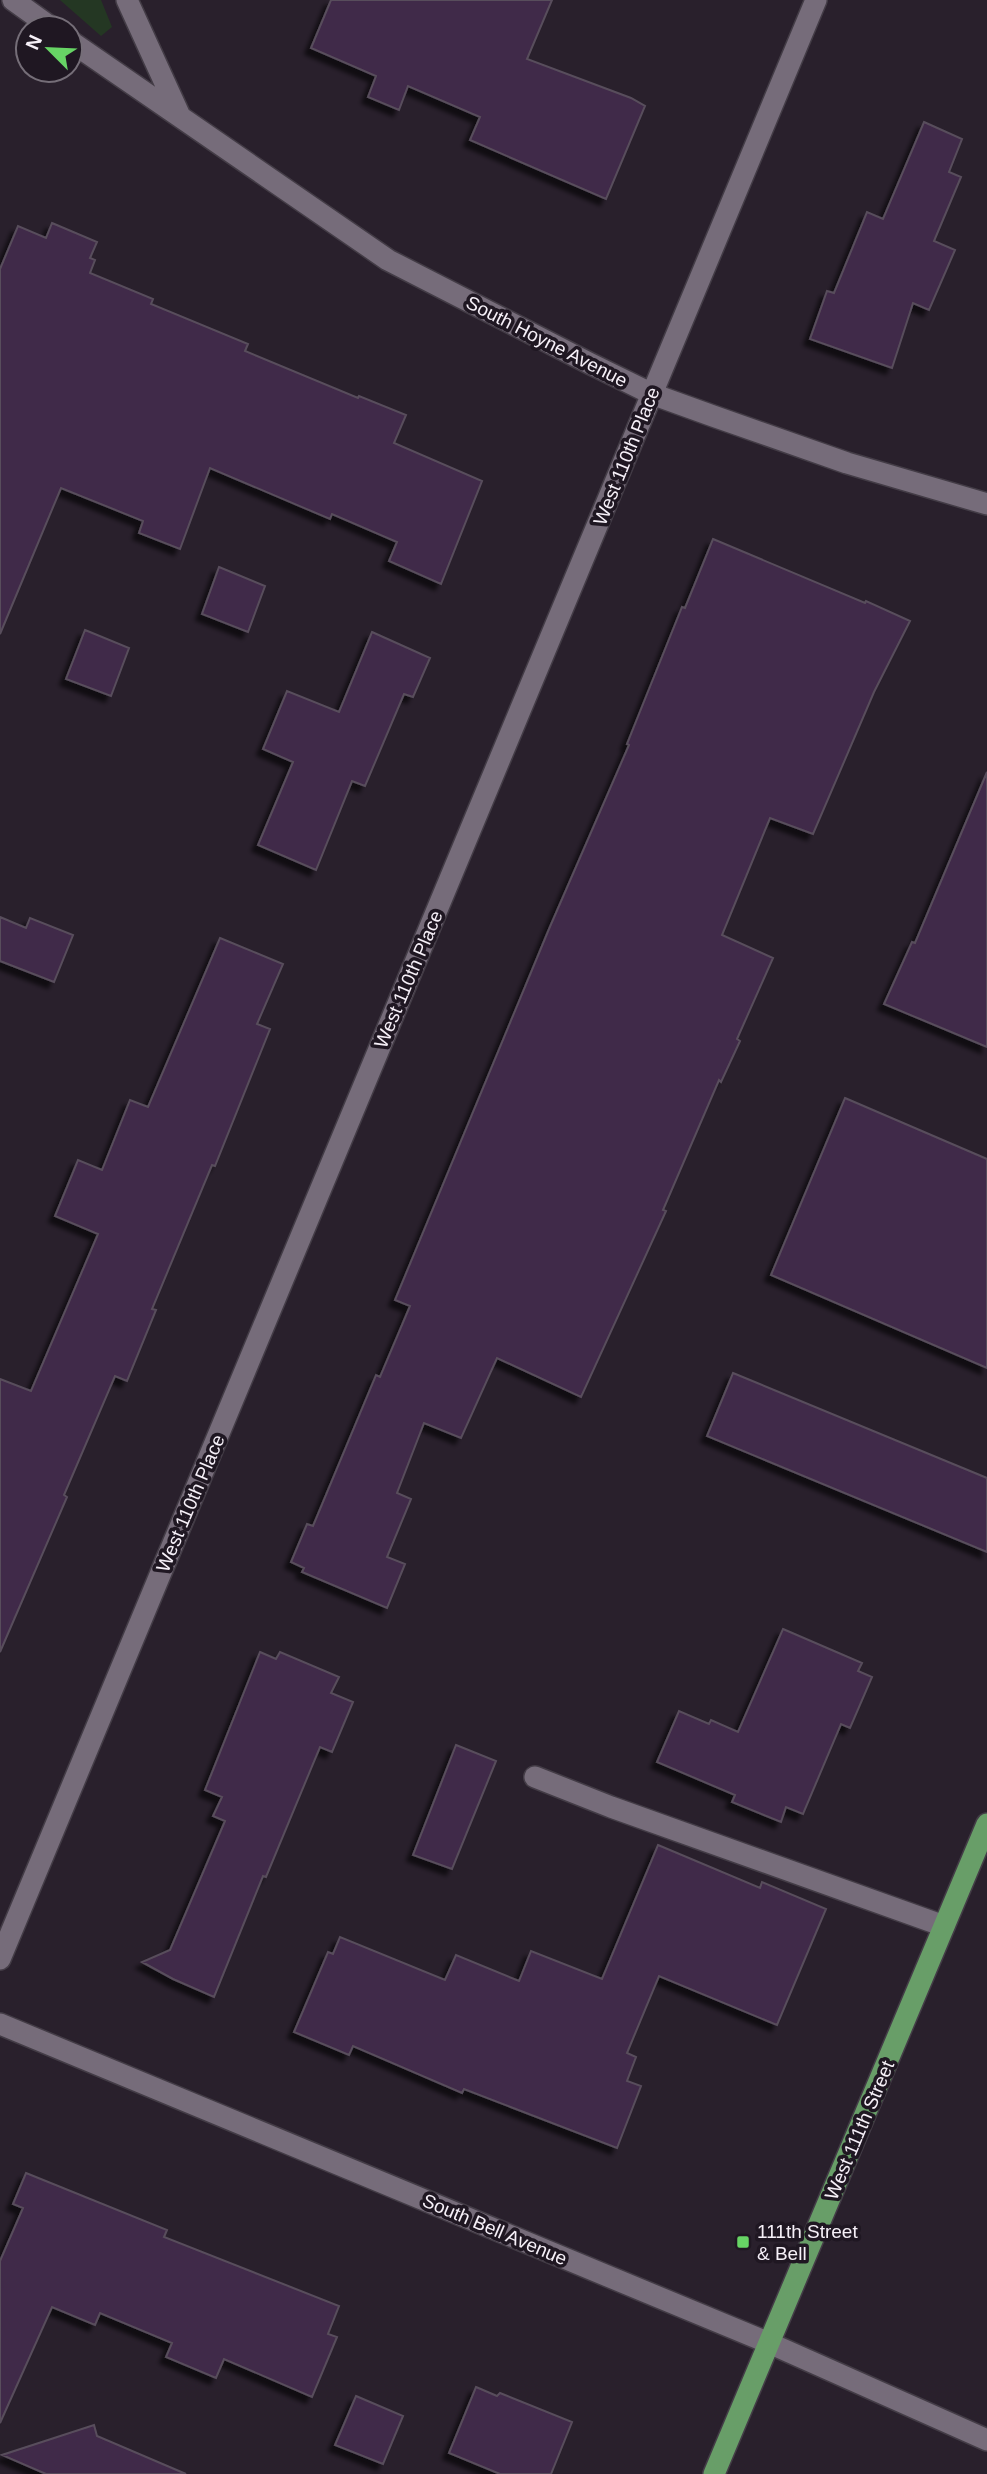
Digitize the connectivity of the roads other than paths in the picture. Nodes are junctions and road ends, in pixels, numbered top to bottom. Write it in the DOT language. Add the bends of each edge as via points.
graph roads {
  1 [pos="3,0"];
  2 [pos="13,0"];
  3 [pos="127,0"];
  4 [pos="816,0"];
  5 [pos="0,6"];
  6 [pos="32,14"];
  7 [pos="84,51"];
  8 [pos="181,118"];
  9 [pos="652,394"];
  10 [pos="987,504"];
  11 [pos="535,1777"];
  12 [pos="987,1824"];
  13 [pos="944,1926"];
  14 [pos="0,1959"];
  15 [pos="0,2024"];
  16 [pos="769,2343"];
  17 [pos="987,2440"];
  18 [pos="714,2474"];
  1 -- 5 [label="street"];
  2 -- 6 [label="street"];
  3 -- 8 [label="street"];
  4 -- 9 [label="street, West 110th Place"];
  7 -- 8 [label="street, South Hoyne Avenue"];
  8 -- 9 [label="street, South Hoyne Avenue" via="388,260"];
  9 -- 10 [label="street, South Hoyne Avenue" via="847,463"];
  9 -- 14 [label="street, West 110th Place"];
  11 -- 13 [label="street"];
  12 -- 13 [label="main road, West 111th Street"];
  13 -- 16 [label="main road, West 111th Street"];
  15 -- 16 [label="street, South Bell Avenue"];
  16 -- 17 [label="street, South Bell Avenue"];
  16 -- 18 [label="main road, West 111th Street"];
}
